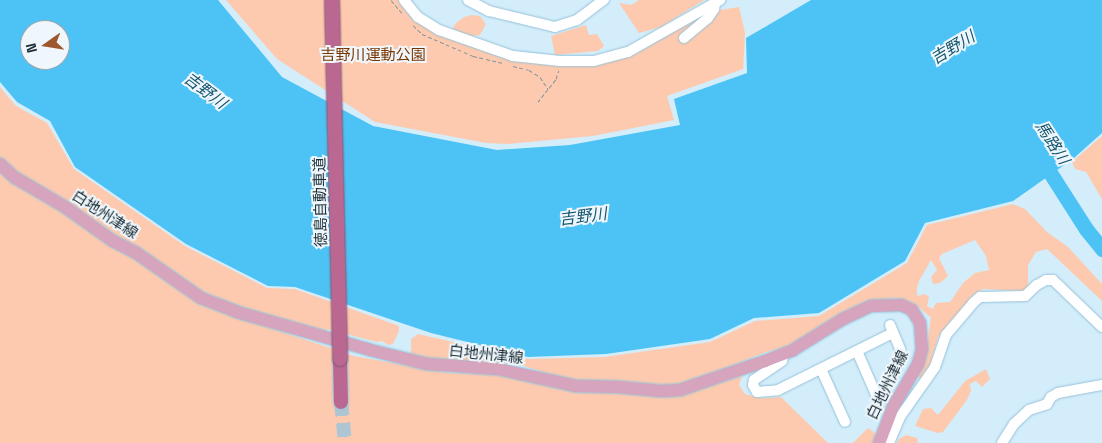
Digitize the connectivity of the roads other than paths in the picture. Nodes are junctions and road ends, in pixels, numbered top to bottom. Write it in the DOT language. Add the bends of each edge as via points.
graph roads {
  1 [pos="332,0"];
  2 [pos="404,0"];
  3 [pos="468,0"];
  4 [pos="604,0"];
  5 [pos="717,2"];
  6 [pos="684,38"];
  7 [pos="0,164"];
  8 [pos="1102,327"];
  9 [pos="900,349"];
  10 [pos="857,351"];
  11 [pos="784,353"];
  12 [pos="821,369"];
  13 [pos="1102,386"];
  14 [pos="877,397"];
  15 [pos="341,402"];
  16 [pos="845,422"];
  17 [pos="879,443"];
  18 [pos="889,443"];
  19 [pos="1002,443"];
  1 -- 15 [label="highway, 徳島自動車道, bridge"];
  2 -- 5 [label="street" via="418,18 439,30 513,56 560,61 594,60 628,52"];
  3 -- 4 [label="street" via="481,9 555,27 577,20"];
  5 -- 6 [label="street" via="708,18"];
  7 -- 11 [label="main road, 白地州津線" via="14,177 135,252 201,298 237,312 427,364 519,372 556,384 661,391 680,390"];
  8 -- 18 [label="street" via="1053,280 1037,285 1025,296 980,297 946,335 935,367 900,417"];
  9 -- 10 [label="street" via="891,329"];
  10 -- 12 [label="street"];
  10 -- 14 [label="street"];
  11 -- 12 [label="street" via="782,361 754,380 757,392 778,390"];
  11 -- 17 [label="main road, 白地州津線" via="871,306 901,305 912,310 920,323 922,349 918,364 893,407"];
  12 -- 16 [label="street"];
  13 -- 19 [label="street" via="1050,397 1047,404 1028,410"];
}
